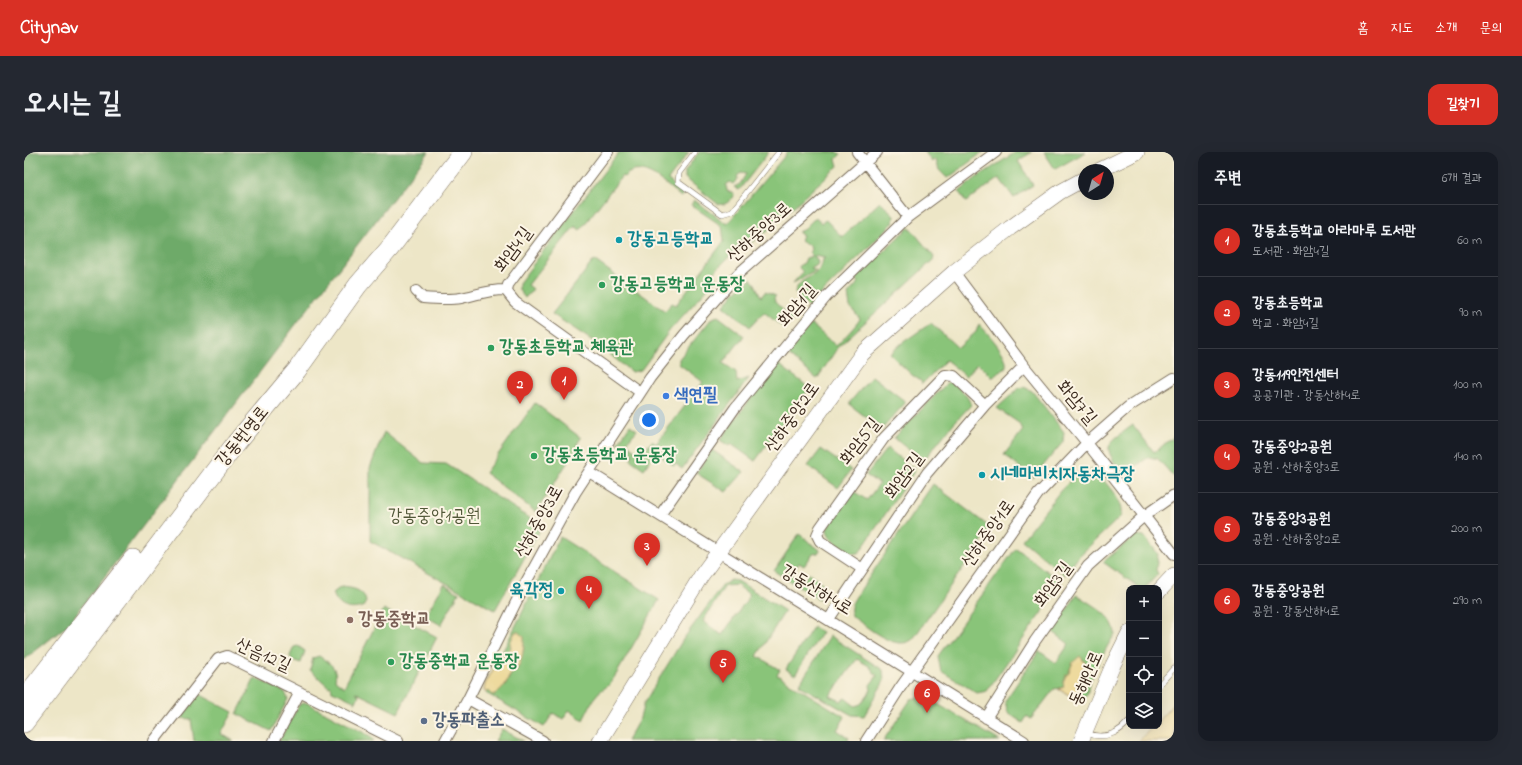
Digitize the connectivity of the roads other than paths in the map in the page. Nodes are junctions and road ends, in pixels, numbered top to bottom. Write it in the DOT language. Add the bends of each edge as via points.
graph roads {
  1 [pos="449,152"];
  2 [pos="463,152"];
  3 [pos="608,152"];
  4 [pos="695,152"];
  5 [pos="779,152"];
  6 [pos="857,152"];
  7 [pos="877,152"];
  8 [pos="996,152"];
  9 [pos="1137,152"];
  10 [pos="865,162"];
  11 [pos="1112,164"];
  12 [pos="1078,182"];
  13 [pos="908,217"];
  14 [pos="954,272"];
  15 [pos="507,290"];
  16 [pos="416,291"];
  17 [pos="1024,366"];
  18 [pos="1174,378"];
  19 [pos="640,392"];
  20 [pos="985,405"];
  21 [pos="1087,443"];
  22 [pos="589,472"];
  23 [pos="1174,495"];
  24 [pos="660,515"];
  25 [pos="1144,516"];
  26 [pos="718,552"];
  27 [pos="1174,554"];
  28 [pos="861,568"];
  29 [pos="1174,575"];
  30 [pos="1162,588"];
  31 [pos="829,619"];
  32 [pos="1126,639"];
  33 [pos="1172,669"];
  34 [pos="912,672"];
  35 [pos="1162,681"];
  36 [pos="300,692"];
  37 [pos="24,699"];
  38 [pos="468,699"];
  39 [pos="986,718"];
  40 [pos="24,723"];
  41 [pos="1126,724"];
  42 [pos="1082,736"];
  43 [pos="387,739"];
  44 [pos="154,741"];
  45 [pos="274,741"];
  46 [pos="398,741"];
  47 [pos="445,741"];
  48 [pos="543,741"];
  49 [pos="600,741"];
  50 [pos="866,741"];
  51 [pos="1024,741"];
  1 -- 37 [label="highway, 강동번영로" via="380,241 344,282 286,366 227,436"];
  2 -- 40 [label="highway, 강동번영로" via="390,248 358,285 297,370 236,443"];
  3 -- 15 [label="street, 화암4길" via="508,285"];
  4 -- 5 [label="lane" via="679,173 678,182 722,214 732,211"];
  6 -- 10 [label="street"];
  7 -- 10 [label="street, 산하중앙3로"];
  8 -- 13 [label="street, 화암1길"];
  9 -- 11 [label="main road"];
  10 -- 13 [label="street"];
  10 -- 19 [label="street, 산하중앙3로" via="738,274 684,335"];
  12 -- 14 [label="main road, 산하중앙2로" via="1010,228"];
  13 -- 24 [label="street, 화암1길" via="826,298 735,408"];
  14 -- 17 [label="street, 화암7길"];
  14 -- 26 [label="main road, 산하중앙2로" via="862,354 789,458"];
  15 -- 16 [label="street" via="491,290 461,298 443,299 423,298"];
  15 -- 19 [label="street, 화암4길" via="515,302"];
  17 -- 20 [label="street, 화암2길"];
  17 -- 21 [label="street, 화암7길"];
  18 -- 21 [label="street, 산하중앙1로" via="1128,407"];
  19 -- 22 [label="street, 산하중앙3로"];
  20 -- 28 [label="street, 화암2길" via="926,473"];
  20 -- 28 [label="street, 화암5길" via="954,376 945,374 884,438 817,535 820,541"];
  21 -- 25 [label="street, 화암7길"];
  21 -- 34 [label="street, 산하중앙1로" via="1038,494"];
  22 -- 24 [label="street, 강동산하4로"];
  22 -- 38 [label="street, 산하중앙3로" via="525,584"];
  23 -- 25 [label="street, 화암3길"];
  24 -- 26 [label="street, 강동산하4로"];
  25 -- 27 [label="street, 화암7길"];
  25 -- 39 [label="street, 화암3길" via="1088,566 1035,641"];
  26 -- 31 [label="street, 강동산하4로"];
  26 -- 49 [label="main road, 산하중앙2로"];
  28 -- 31 [label="street, 화암2길"];
  29 -- 30 [label="main road"];
  31 -- 34 [label="street, 강동산하4로"];
  32 -- 42 [label="main road, 동해안로"];
  33 -- 35 [label="lane"];
  34 -- 39 [label="street, 강동산하4로"];
  34 -- 50 [label="street, 산하중앙1로"];
  36 -- 43 [label="street, 산음12길"];
  36 -- 44 [label="street, 산음12길" via="230,656 221,657"];
  36 -- 45 [label="street"];
  38 -- 47 [label="street, 산하중앙3로"];
  38 -- 48 [label="street"];
  39 -- 51 [label="street, 강동산하4로"];
  41 -- 42 [label="lane" via="1113,734"];
  43 -- 46 [label="street, 산음12길"];
}
